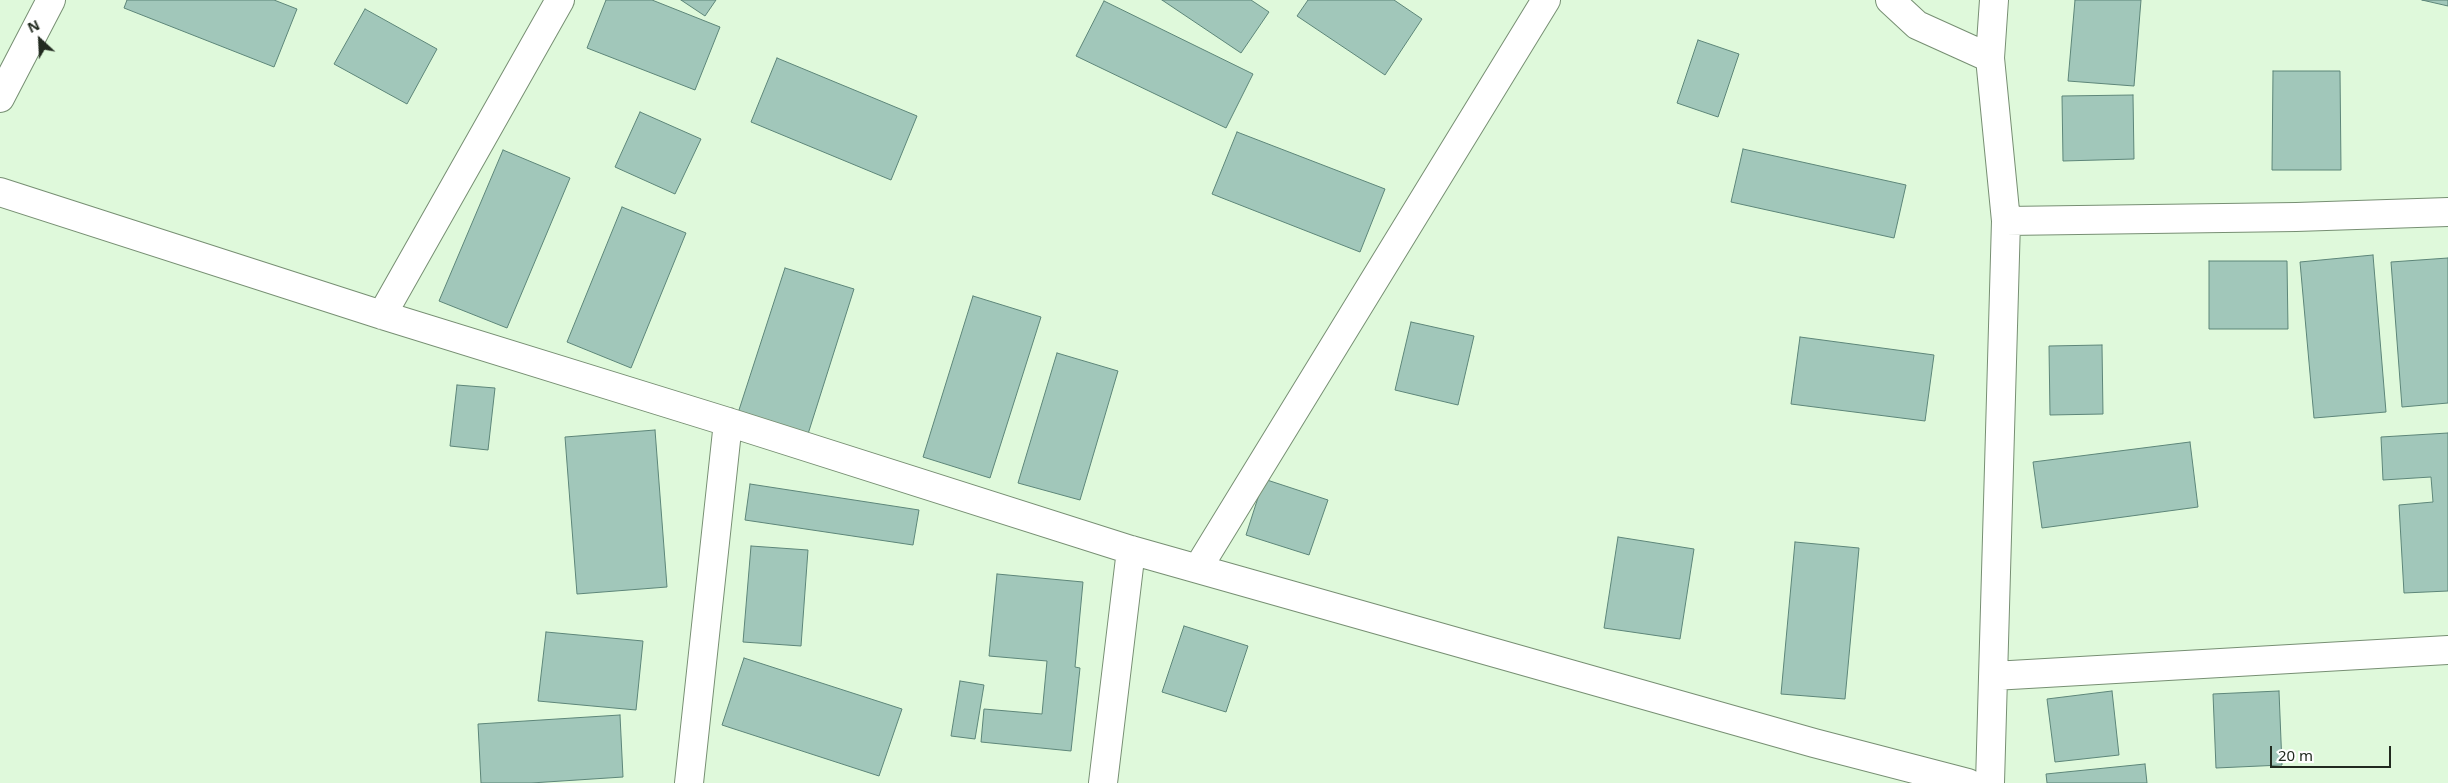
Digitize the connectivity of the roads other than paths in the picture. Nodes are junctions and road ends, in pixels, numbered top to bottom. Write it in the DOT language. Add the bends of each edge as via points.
graph roads {
  1 [pos="51,0"];
  2 [pos="560,0"];
  3 [pos="1546,0"];
  4 [pos="1890,0"];
  5 [pos="1994,0"];
  6 [pos="1990,58"];
  7 [pos="0,98"];
  8 [pos="0,192"];
  9 [pos="2448,212"];
  10 [pos="2006,221"];
  11 [pos="382,315"];
  12 [pos="728,422"];
  13 [pos="1131,550"];
  14 [pos="1198,568"];
  15 [pos="2448,650"];
  16 [pos="1993,676"];
  17 [pos="689,783"];
  18 [pos="1103,783"];
  19 [pos="1968,783"];
  20 [pos="1990,783"];
  1 -- 7 [label="street"];
  2 -- 11 [label="street"];
  3 -- 14 [label="street"];
  4 -- 6 [label="street" via="1917,25"];
  5 -- 6 [label="street"];
  6 -- 10 [label="street"];
  8 -- 11 [label="street"];
  9 -- 10 [label="street" via="2296,218"];
  10 -- 16 [label="street"];
  11 -- 12 [label="street"];
  12 -- 13 [label="street"];
  12 -- 17 [label="street"];
  13 -- 14 [label="street"];
  13 -- 18 [label="street"];
  14 -- 19 [label="street" via="1814,743"];
  15 -- 16 [label="street"];
  16 -- 20 [label="street"];
}
